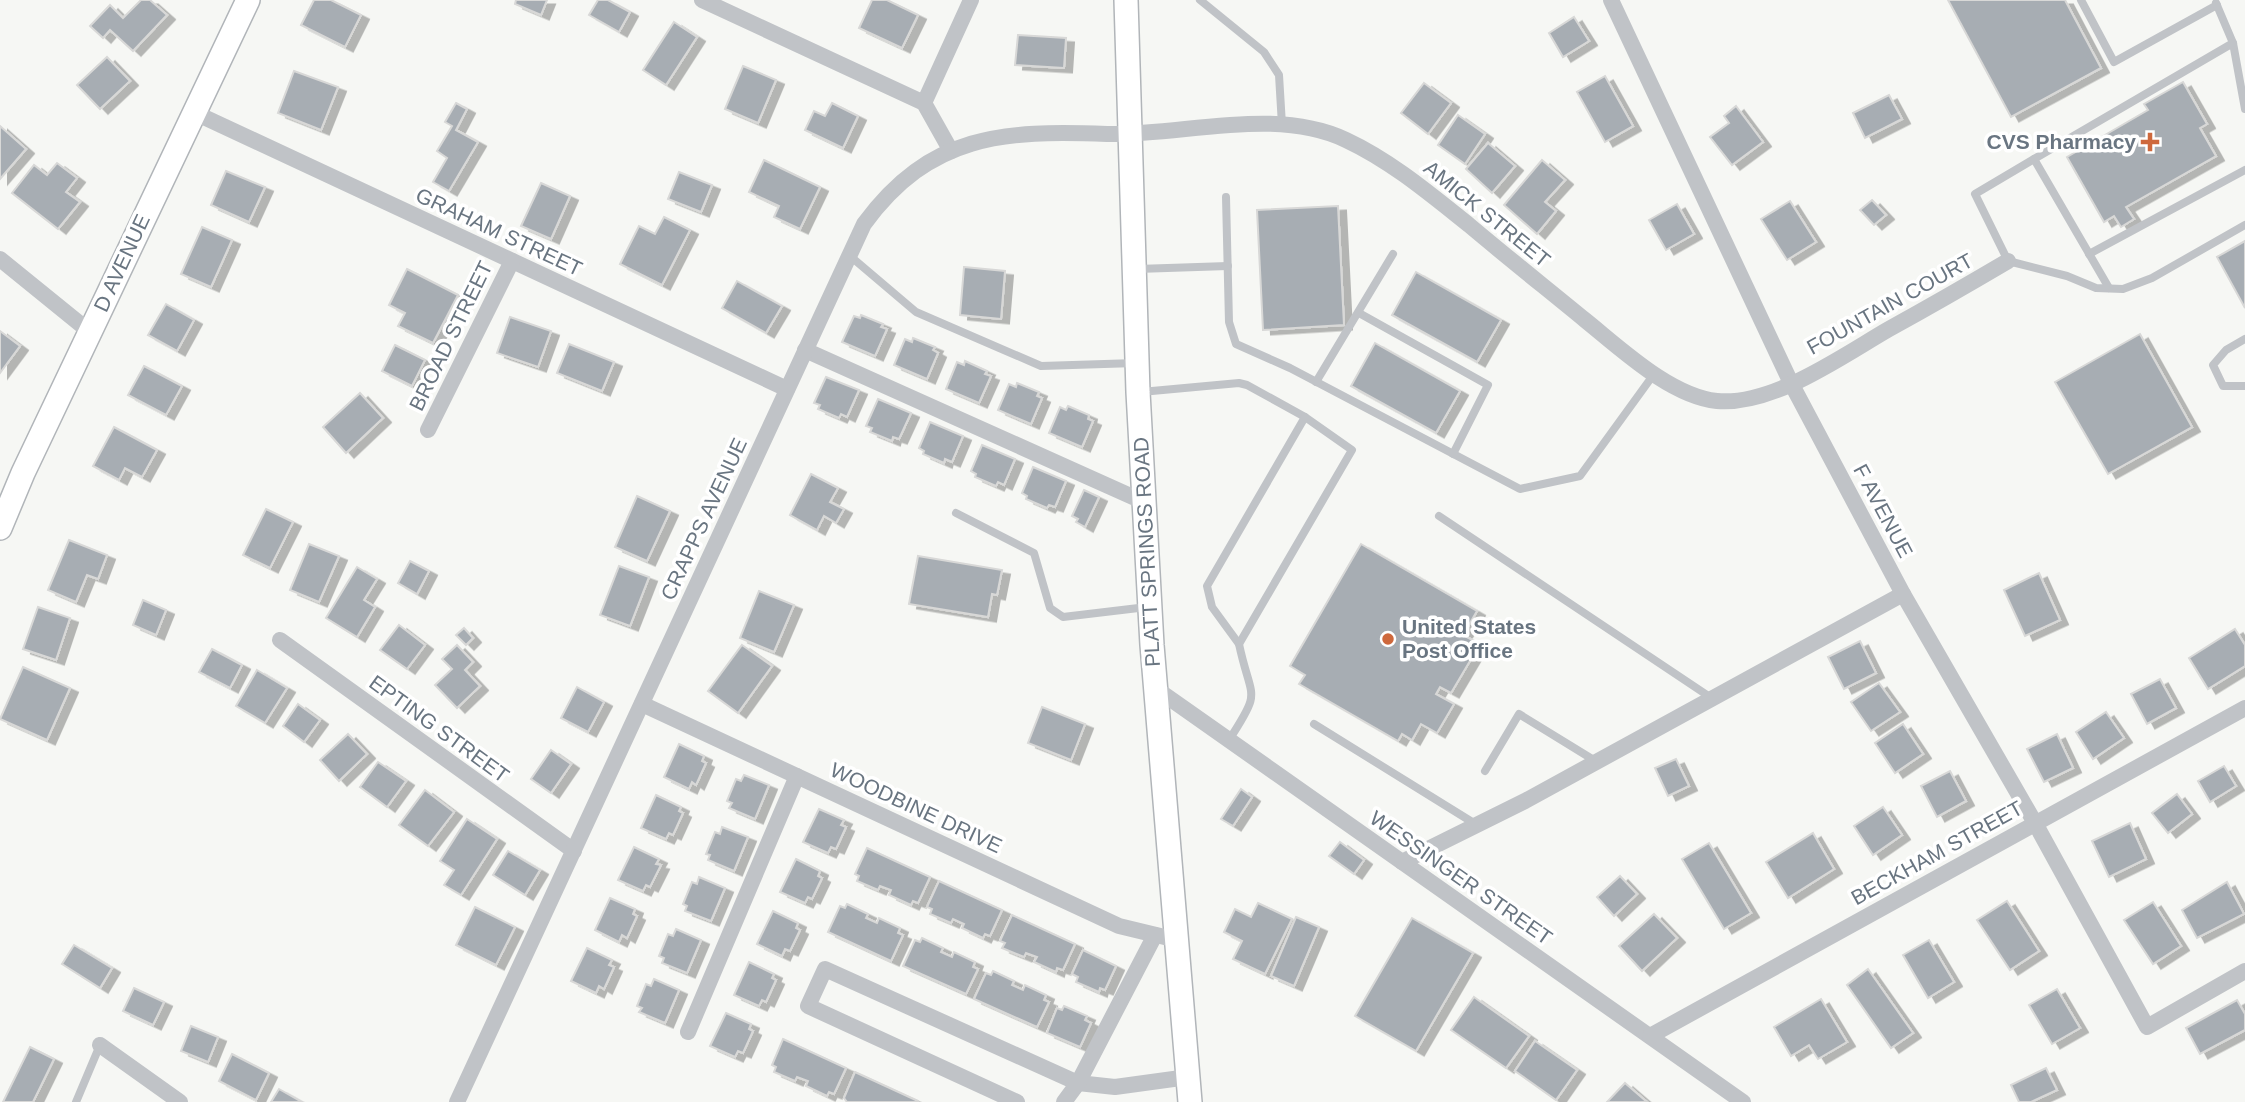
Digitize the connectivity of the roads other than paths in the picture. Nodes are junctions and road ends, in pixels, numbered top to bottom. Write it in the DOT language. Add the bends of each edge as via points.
graph roads {
  1 [pos="248,0"];
  2 [pos="702,0"];
  3 [pos="971,0"];
  4 [pos="1126,0"];
  5 [pos="1200,0"];
  6 [pos="1611,0"];
  7 [pos="2081,0"];
  8 [pos="2216,2"];
  9 [pos="2233,43"];
  10 [pos="923,103"];
  11 [pos="2245,108"];
  12 [pos="193,112"];
  13 [pos="1282,125"];
  14 [pos="1130,135"];
  15 [pos="951,151"];
  16 [pos="2034,159"];
  17 [pos="2245,170"];
  18 [pos="1226,197"];
  19 [pos="2245,225"];
  20 [pos="1393,254"];
  21 [pos="2089,254"];
  22 [pos="849,256"];
  23 [pos="0,259"];
  24 [pos="512,261"];
  25 [pos="2008,261"];
  26 [pos="1228,266"];
  27 [pos="1134,269"];
  28 [pos="2109,288"];
  29 [pos="1359,313"];
  30 [pos="90,332"];
  31 [pos="2245,339"];
  32 [pos="805,350"];
  33 [pos="1137,363"];
  34 [pos="1654,373"];
  35 [pos="1316,382"];
  36 [pos="1791,383"];
  37 [pos="2245,386"];
  38 [pos="787,389"];
  39 [pos="1138,392"];
  40 [pos="1305,417"];
  41 [pos="428,430"];
  42 [pos="1453,453"];
  43 [pos="5,501"];
  44 [pos="1144,502"];
  45 [pos="956,513"];
  46 [pos="1439,516"];
  47 [pos="0,528"];
  48 [pos="1903,593"];
  49 [pos="1150,607"];
  50 [pos="280,640"];
  51 [pos="1239,645"];
  52 [pos="1155,688"];
  53 [pos="1713,699"];
  54 [pos="642,704"];
  55 [pos="2245,708"];
  56 [pos="1314,724"];
  57 [pos="1229,740"];
  58 [pos="1597,762"];
  59 [pos="1485,771"];
  60 [pos="797,776"];
  61 [pos="2035,822"];
  62 [pos="1477,825"];
  63 [pos="573,851"];
  64 [pos="1402,862"];
  65 [pos="1166,937"];
  66 [pos="2245,971"];
  67 [pos="688,1032"];
  68 [pos="1650,1036"];
  69 [pos="100,1045"];
  70 [pos="1188,1077"];
  71 [pos="1078,1083"];
  72 [pos="76,1102"];
  73 [pos="180,1102"];
  74 [pos="457,1102"];
  75 [pos="1017,1102"];
  76 [pos="1064,1102"];
  77 [pos="1190,1102"];
  78 [pos="1743,1102"];
  1 -- 12 [label="main road, D AVENUE"];
  2 -- 10 [label="street"];
  3 -- 10 [label="street"];
  4 -- 14 [label="main road, PLATT SPRINGS ROAD"];
  5 -- 13 [label="lane" via="1264,52 1279,75"];
  6 -- 36 [label="street, F AVENUE"];
  7 -- 8 [label="lane" via="2114,62"];
  8 -- 9 [label="lane"];
  9 -- 11 [label="lane"];
  9 -- 16 [label="lane"];
  10 -- 15 [label="street"];
  12 -- 24 [label="street, GRAHAM STREET"];
  12 -- 30 [label="main road, D AVENUE"];
  13 -- 14 [label="street, AMICK STREET"];
  13 -- 34 [label="street, AMICK STREET" via="1345,139 1417,183"];
  14 -- 15 [label="street, CRAPPS AVENUE" via="1039,131 986,139"];
  14 -- 27 [label="main road, PLATT SPRINGS ROAD"];
  15 -- 22 [label="street, CRAPPS AVENUE" via="900,181 864,224"];
  16 -- 21 [label="lane"];
  16 -- 25 [label="lane" via="1975,194"];
  17 -- 21 [label="lane"];
  18 -- 26 [label="lane"];
  19 -- 28 [label="lane" via="2152,278 2123,289"];
  20 -- 29 [label="lane"];
  21 -- 28 [label="lane"];
  22 -- 32 [label="street, CRAPPS AVENUE"];
  22 -- 33 [label="lane" via="916,312 1041,366"];
  23 -- 30 [label="street"];
  24 -- 38 [label="street, GRAHAM STREET"];
  24 -- 41 [label="street, BROAD STREET"];
  25 -- 28 [label="lane"];
  25 -- 36 [label="street, FOUNTAIN COURT"];
  26 -- 27 [label="lane"];
  26 -- 35 [label="lane" via="1229,322 1236,344"];
  27 -- 33 [label="main road, PLATT SPRINGS ROAD"];
  29 -- 35 [label="lane"];
  29 -- 42 [label="lane" via="1488,385"];
  30 -- 43 [label="main road, D AVENUE"];
  31 -- 37 [label="lane" via="2213,365 2223,386"];
  32 -- 38 [label="street, CRAPPS AVENUE"];
  32 -- 44 [label="street"];
  33 -- 39 [label="main road, PLATT SPRINGS ROAD"];
  34 -- 36 [label="street, AMICK STREET" via="1715,401 1740,400"];
  34 -- 42 [label="lane" via="1580,476 1520,489"];
  35 -- 42 [label="lane"];
  36 -- 48 [label="street, F AVENUE"];
  38 -- 54 [label="street, CRAPPS AVENUE"];
  39 -- 40 [label="lane" via="1239,383"];
  39 -- 44 [label="main road, PLATT SPRINGS ROAD"];
  40 -- 51 [label="lane" via="1208,586 1212,607"];
  40 -- 51 [label="lane" via="1349,447 1351,455"];
  43 -- 47 [label="main road, D AVENUE"];
  44 -- 49 [label="main road, PLATT SPRINGS ROAD"];
  45 -- 49 [label="lane" via="1034,553 1050,608 1063,617"];
  46 -- 53 [label="lane"];
  48 -- 53 [label="street"];
  48 -- 61 [label="street, F AVENUE"];
  49 -- 52 [label="main road, PLATT SPRINGS ROAD"];
  50 -- 63 [label="street, EPTING STREET"];
  51 -- 57 [label="lane" via="1254,695"];
  52 -- 57 [label="street, WESSINGER STREET"];
  52 -- 65 [label="main road, PLATT SPRINGS ROAD"];
  53 -- 58 [label="street"];
  54 -- 60 [label="street, WOODBINE DRIVE"];
  54 -- 63 [label="street, CRAPPS AVENUE"];
  55 -- 61 [label="street, BECKHAM STREET"];
  56 -- 62 [label="lane"];
  57 -- 64 [label="street, WESSINGER STREET"];
  58 -- 59 [label="lane" via="1519,714"];
  58 -- 62 [label="street"];
  60 -- 65 [label="street, WOODBINE DRIVE" via="1119,926"];
  60 -- 67 [label="street"];
  61 -- 66 [label="street, F AVENUE" via="2147,1027"];
  61 -- 68 [label="street, BECKHAM STREET"];
  62 -- 64 [label="street"];
  63 -- 74 [label="street, CRAPPS AVENUE"];
  64 -- 68 [label="street, WESSINGER STREET"];
  65 -- 70 [label="main road, PLATT SPRINGS ROAD"];
  65 -- 71 [label="street"];
  68 -- 78 [label="street, WESSINGER STREET"];
  69 -- 72 [label="lane"];
  69 -- 73 [label="street"];
  70 -- 71 [label="street" via="1115,1087"];
  70 -- 77 [label="main road, PLATT SPRINGS ROAD"];
  71 -- 75 [label="street" via="825,969 808,1006"];
  71 -- 76 [label="street"];
}
